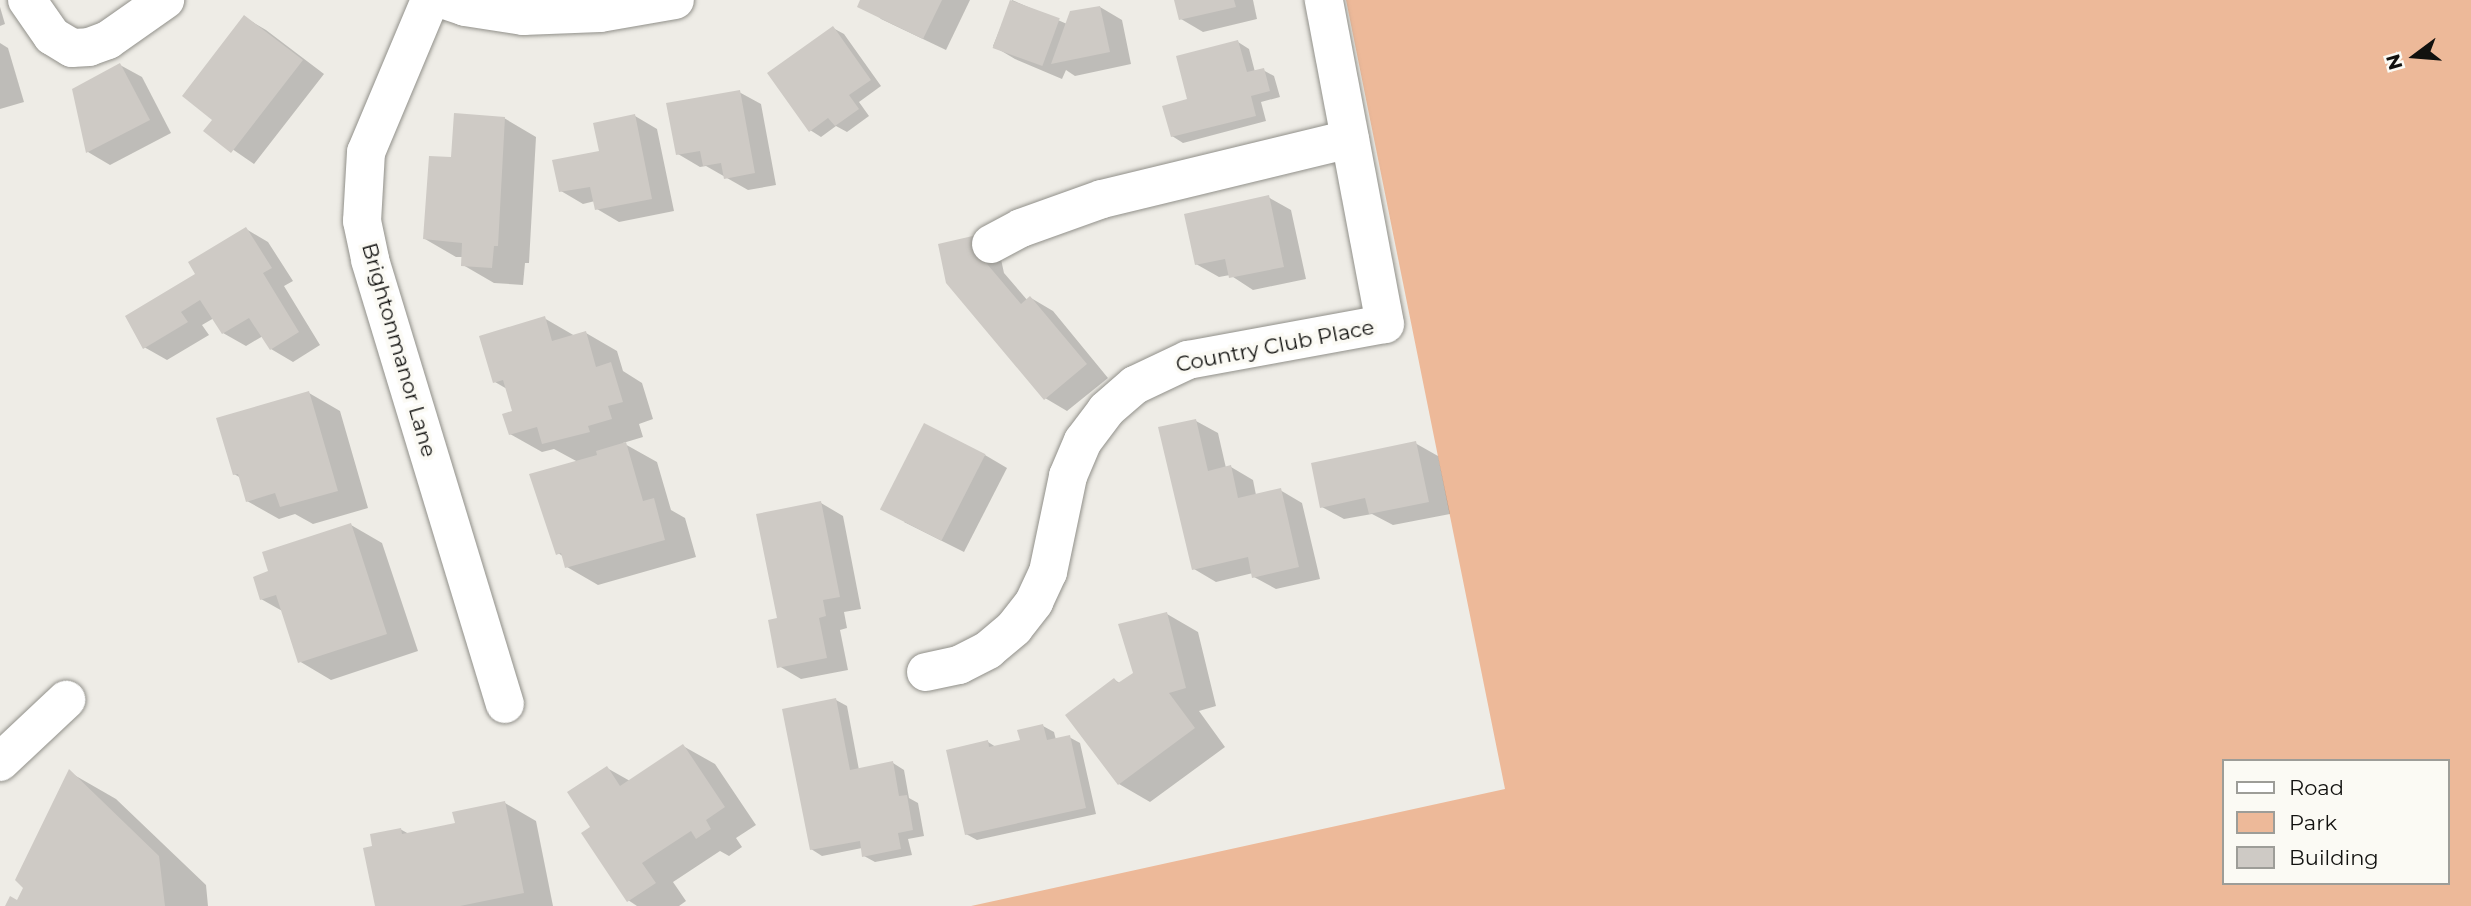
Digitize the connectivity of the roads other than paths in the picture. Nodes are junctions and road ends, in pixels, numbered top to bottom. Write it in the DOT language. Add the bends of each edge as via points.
graph roads {
  1 [pos="27,0"];
  2 [pos="165,0"];
  3 [pos="430,0"];
  4 [pos="445,0"];
  5 [pos="675,0"];
  6 [pos="1324,0"];
  7 [pos="1350,139"];
  8 [pos="991,244"];
  9 [pos="926,672"];
  10 [pos="66,700"];
  11 [pos="505,704"];
  12 [pos="0,762"];
  1 -- 2 [label="street" via="52,36 72,48 108,40"];
  3 -- 11 [label="street, Brightonmanor Lane" via="366,152 362,221"];
  4 -- 5 [label="street" via="523,16 600,13"];
  6 -- 7 [label="street, Country Club Place"];
  7 -- 8 [label="street" via="1102,199 1021,228"];
  7 -- 9 [label="street, Country Club Place" via="1385,324 1188,360 1135,384 1106,410 1083,441 1068,477 1048,572 1034,602 1014,628 988,650 959,665"];
  10 -- 12 [label="street"];
}
